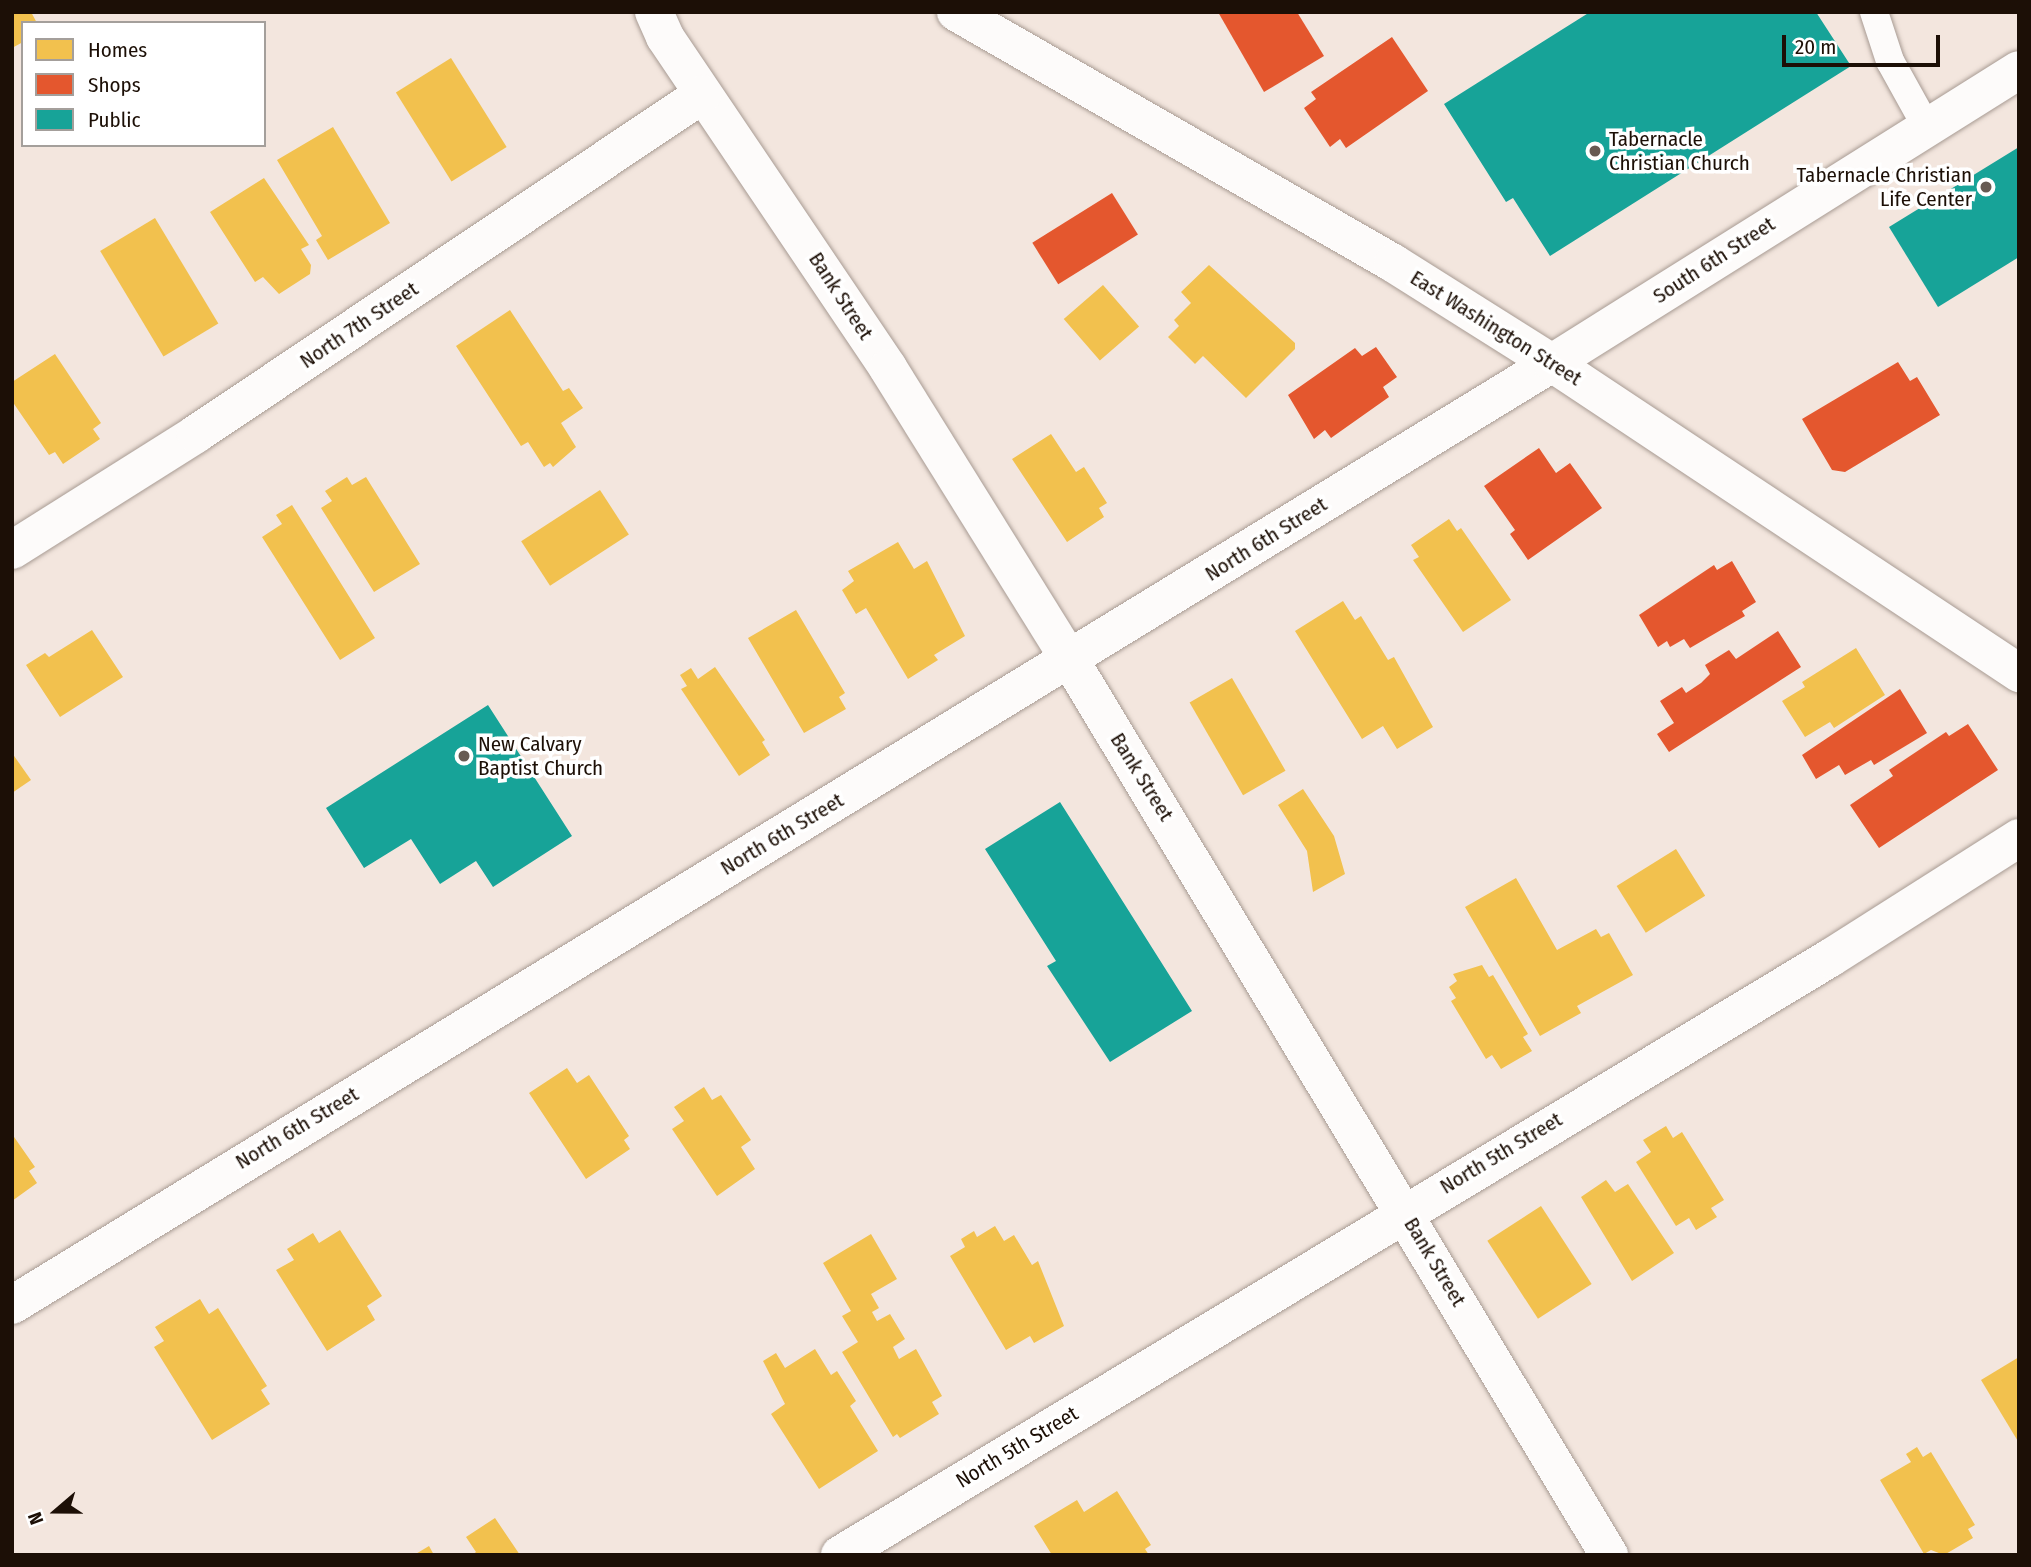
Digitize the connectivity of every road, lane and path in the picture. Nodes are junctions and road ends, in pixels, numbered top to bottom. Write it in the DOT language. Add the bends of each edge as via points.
graph roads {
  1 [pos="654,12"];
  2 [pos="956,12"];
  3 [pos="1874,12"];
  4 [pos="2019,70"];
  5 [pos="703,94"];
  6 [pos="1926,126"];
  7 [pos="1552,363"];
  8 [pos="12,550"];
  9 [pos="1070,660"];
  10 [pos="2019,673"];
  11 [pos="2019,838"];
  12 [pos="1404,1211"];
  13 [pos="12,1306"];
  14 [pos="840,1555"];
  15 [pos="1609,1555"];
  1 -- 5 [label="street, Bank Street"];
  2 -- 7 [label="street, East Washington Street" via="1392,263"];
  3 -- 6 [label="lane" via="1890,61"];
  4 -- 6 [label="street, South 6th Street"];
  5 -- 8 [label="street, North 7th Street" via="196,434"];
  5 -- 9 [label="street, Bank Street" via="888,368"];
  6 -- 7 [label="street, South 6th Street"];
  7 -- 9 [label="street, North 6th Street"];
  7 -- 10 [label="street, East Washington Street"];
  9 -- 12 [label="street, Bank Street"];
  9 -- 13 [label="street, North 6th Street"];
  11 -- 12 [label="street, North 5th Street" via="1830,958"];
  12 -- 14 [label="street, North 5th Street"];
  12 -- 15 [label="street, Bank Street"];
}
